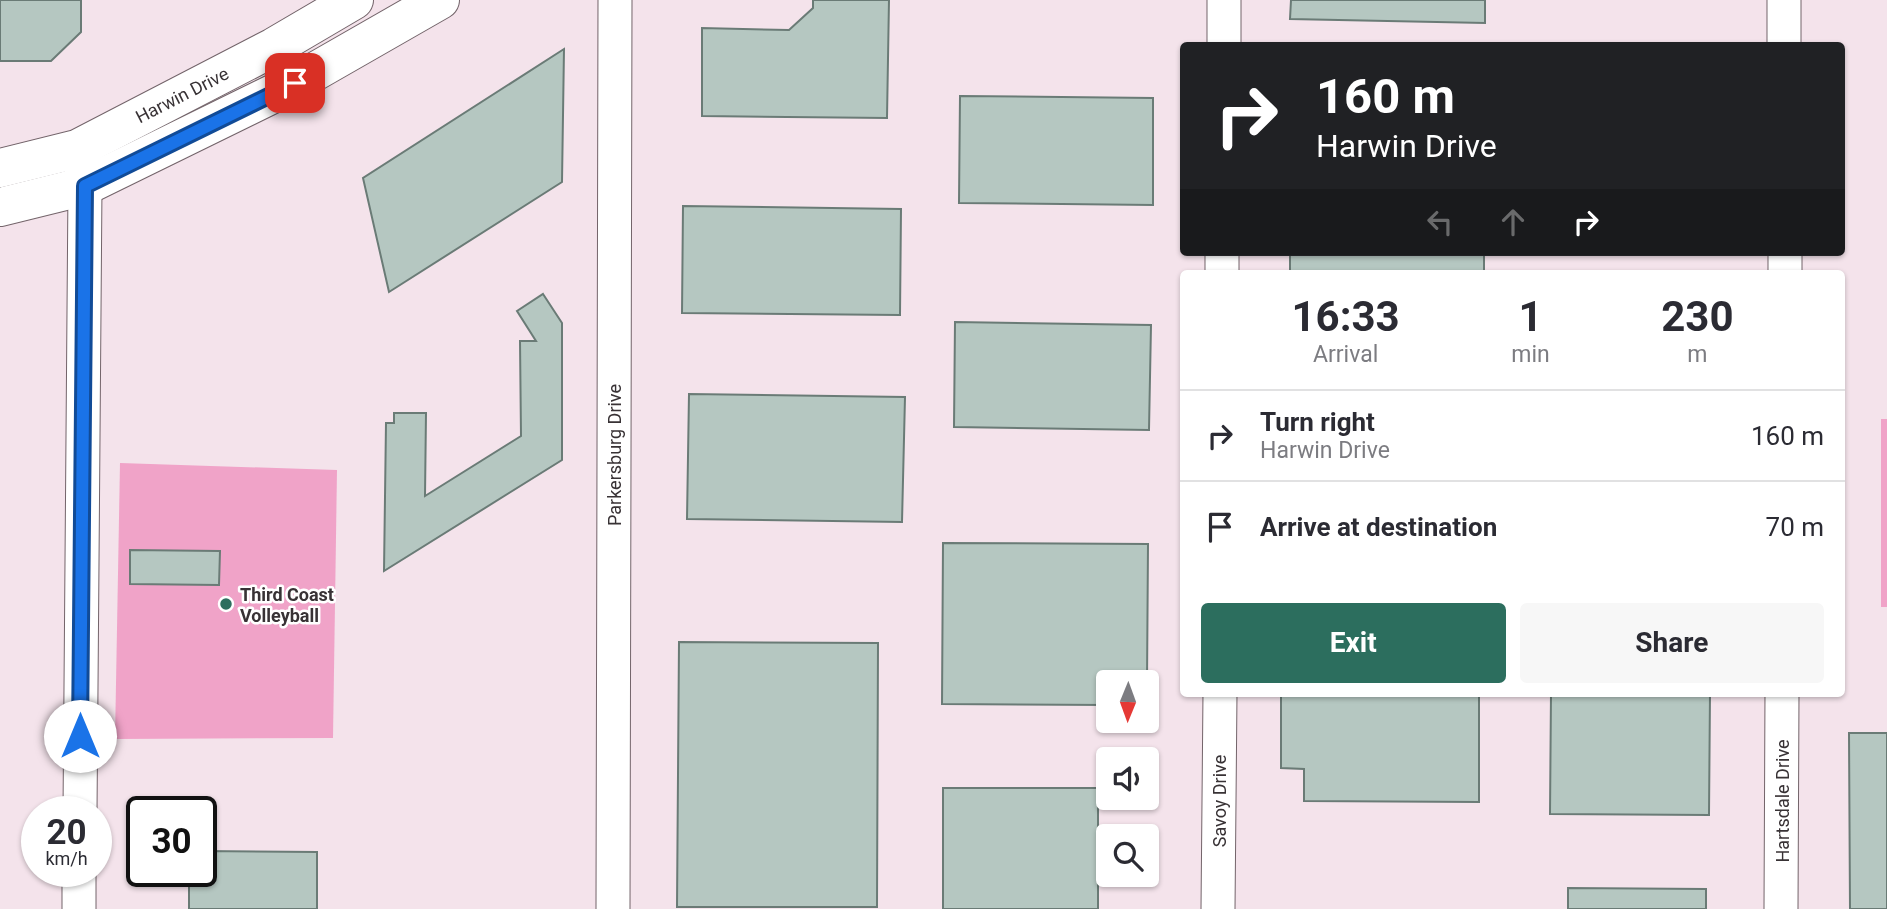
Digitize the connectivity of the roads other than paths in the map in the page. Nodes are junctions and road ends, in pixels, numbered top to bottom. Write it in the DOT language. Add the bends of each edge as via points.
graph roads {
  1 [pos="354,0"];
  2 [pos="440,0"];
  3 [pos="615,0"];
  4 [pos="1224,0"];
  5 [pos="1784,0"];
  6 [pos="1224,42"];
  7 [pos="1784,42"];
  8 [pos="274,47"];
  9 [pos="295,83"];
  10 [pos="77,149"];
  11 [pos="0,167"];
  12 [pos="85,186"];
  13 [pos="0,207"];
  14 [pos="1220,697"];
  15 [pos="1782,697"];
  16 [pos="80,796"];
  17 [pos="79,887"];
  18 [pos="79,909"];
  19 [pos="613,909"];
  20 [pos="1218,909"];
  21 [pos="1781,909"];
  1 -- 8 [label="main road, Harwin Drive"];
  2 -- 9 [label="main road"];
  3 -- 19 [label="street, Parkersburg Drive"];
  4 -- 6 [label="street"];
  5 -- 7 [label="street"];
  8 -- 9 [label="main road"];
  8 -- 10 [label="main road, Harwin Drive"];
  9 -- 12 [label="main road"];
  10 -- 11 [label="main road, Harwin Drive"];
  10 -- 12 [label="street"];
  12 -- 13 [label="main road"];
  12 -- 16 [label="street"];
  14 -- 20 [label="street, Savoy Drive"];
  15 -- 21 [label="street, Hartsdale Drive"];
  17 -- 18 [label="street"];
}
